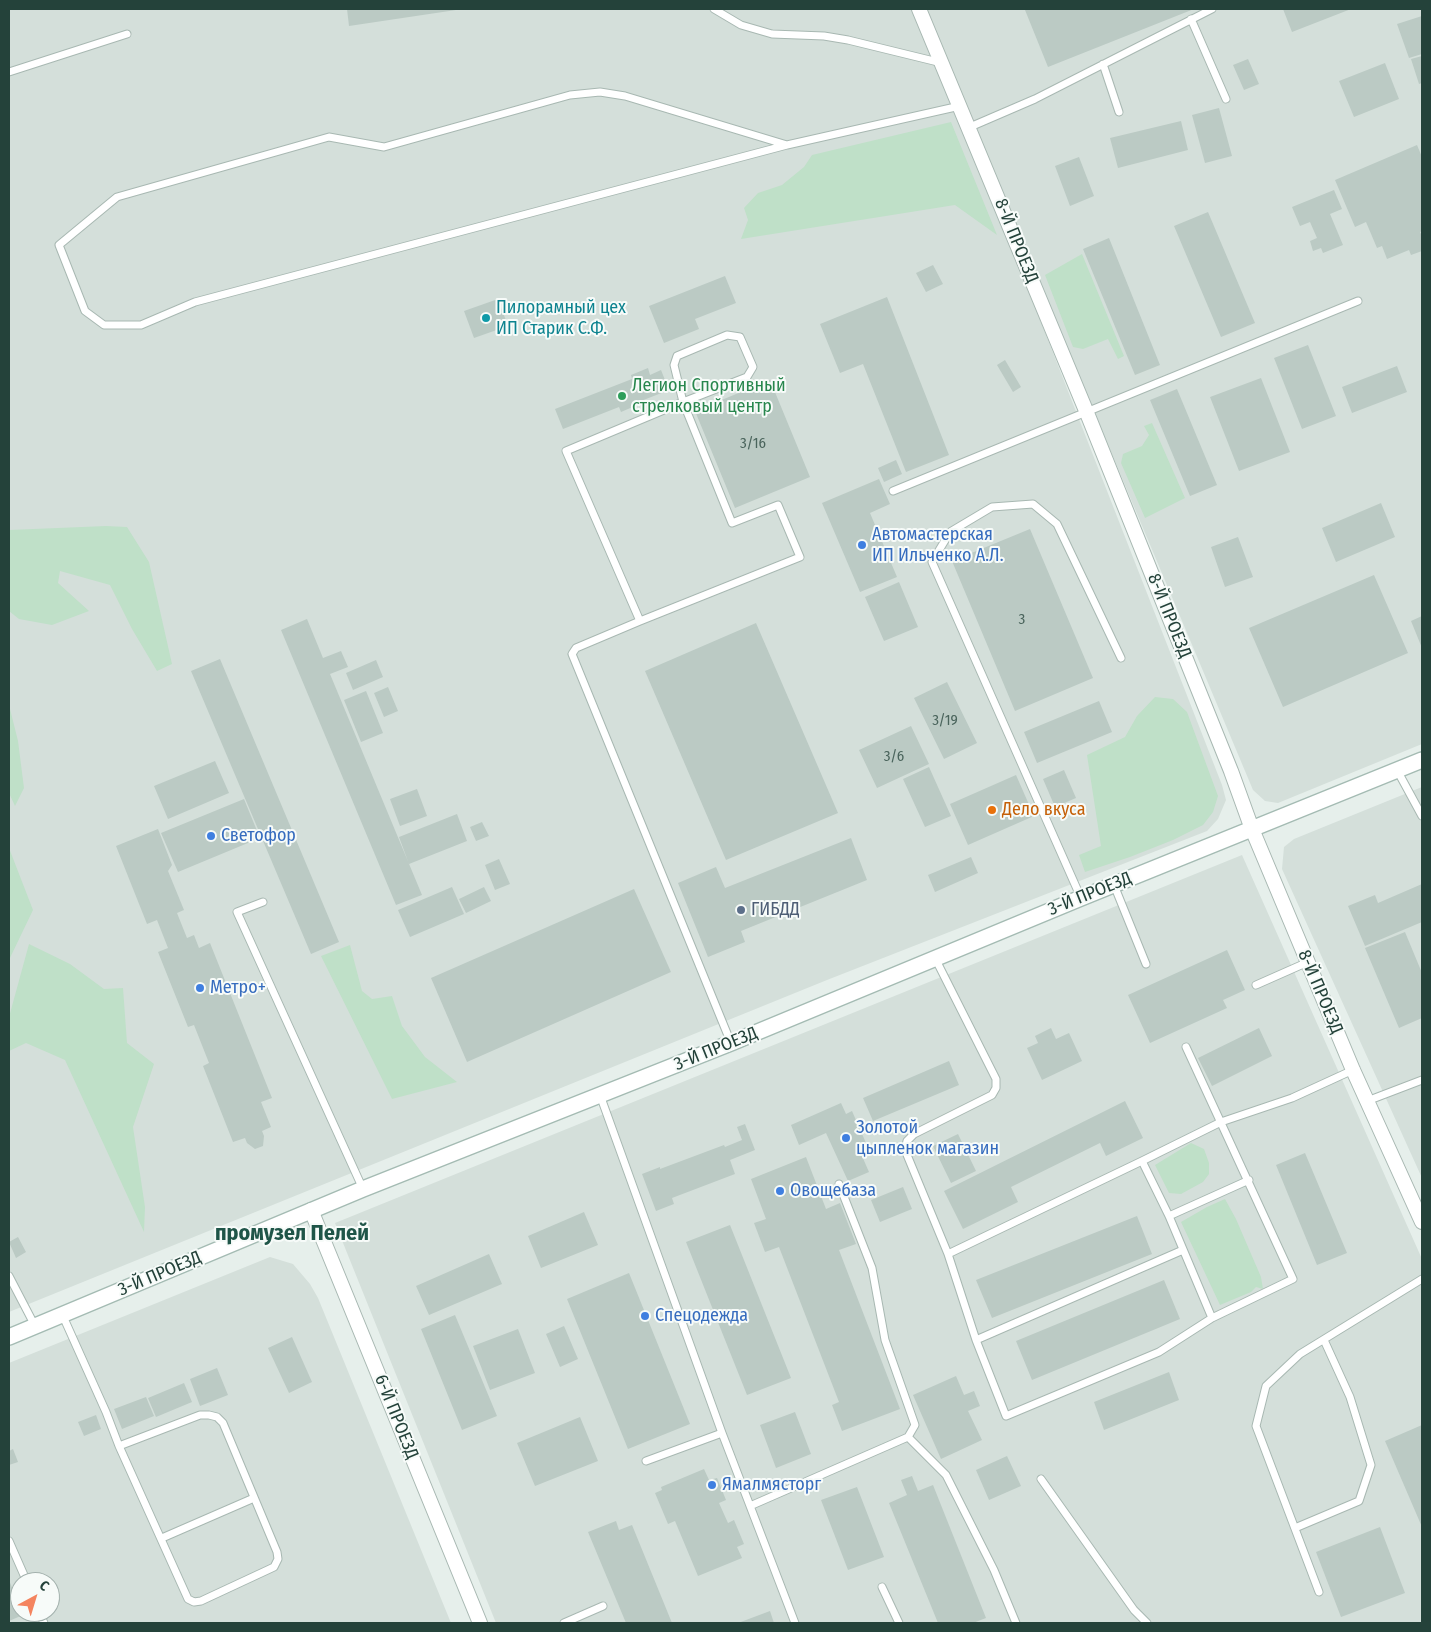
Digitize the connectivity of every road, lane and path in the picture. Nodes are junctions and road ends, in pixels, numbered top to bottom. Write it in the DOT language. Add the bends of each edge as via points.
graph roads {
  1 [pos="714,9"];
  2 [pos="1212,9"];
  3 [pos="922,10"];
  4 [pos="1191,20"];
  5 [pos="126,34"];
  6 [pos="942,64"];
  7 [pos="1103,64"];
  8 [pos="9,72"];
  9 [pos="1226,99"];
  10 [pos="960,106"];
  11 [pos="1119,112"];
  12 [pos="970,127"];
  13 [pos="787,144"];
  14 [pos="1358,300"];
  15 [pos="683,402"];
  16 [pos="1087,413"];
  17 [pos="893,491"];
  18 [pos="640,621"];
  19 [pos="1121,658"];
  20 [pos="1422,760"];
  21 [pos="1396,770"];
  22 [pos="1422,816"];
  23 [pos="1252,829"];
  24 [pos="1114,884"];
  25 [pos="1082,898"];
  26 [pos="263,902"];
  27 [pos="935,958"];
  28 [pos="1308,962"];
  29 [pos="1146,964"];
  30 [pos="1256,985"];
  31 [pos="731,1043"];
  32 [pos="1186,1047"];
  33 [pos="1353,1070"];
  34 [pos="1422,1080"];
  35 [pos="600,1095"];
  36 [pos="1367,1101"];
  37 [pos="1221,1122"];
  38 [pos="1142,1161"];
  39 [pos="1249,1180"];
  40 [pos="839,1184"];
  41 [pos="363,1189"];
  42 [pos="311,1210"];
  43 [pos="1168,1216"];
  44 [pos="1422,1222"];
  45 [pos="1183,1250"];
  46 [pos="948,1254"];
  47 [pos="9,1276"];
  48 [pos="1422,1279"];
  49 [pos="62,1314"];
  50 [pos="1212,1318"];
  51 [pos="35,1326"];
  52 [pos="9,1337"];
  53 [pos="976,1340"];
  54 [pos="1324,1340"];
  55 [pos="722,1433"];
  56 [pos="908,1437"];
  57 [pos="120,1446"];
  58 [pos="646,1461"];
  59 [pos="1041,1479"];
  60 [pos="254,1498"];
  61 [pos="750,1506"];
  62 [pos="1295,1528"];
  63 [pos="162,1538"];
  64 [pos="9,1540"];
  65 [pos="23,1572"];
  66 [pos="882,1587"];
  67 [pos="1319,1592"];
  68 [pos="602,1606"];
  69 [pos="480,1623"];
  70 [pos="564,1623"];
  71 [pos="795,1623"];
  72 [pos="898,1623"];
  73 [pos="1016,1623"];
  74 [pos="1147,1623"];
  1 -- 6 [label="lane" via="741,24 772,34 848,40"];
  2 -- 4 [label="lane"];
  3 -- 6 [label="street, 8-Й ПРОЕЗД"];
  4 -- 7 [label="lane"];
  4 -- 9 [label="lane"];
  5 -- 8 [label="lane"];
  6 -- 10 [label="street, 8-Й ПРОЕЗД"];
  7 -- 11 [label="lane"];
  7 -- 12 [label="lane" via="1035,99"];
  10 -- 12 [label="street, 8-Й ПРОЕЗД"];
  10 -- 13 [label="lane"];
  12 -- 16 [label="street, 8-Й ПРОЕЗД"];
  13 -- 13 [label="lane" via="195,302 141,325 104,325 84,311 59,245 117,197 330,137 384,146 570,95 600,92 625,96"];
  14 -- 16 [label="lane"];
  15 -- 15 [label="lane" via="747,377 753,367 740,337 727,335 678,356 674,365"];
  15 -- 18 [label="lane" via="566,450"];
  15 -- 18 [label="lane" via="732,523 778,505 800,557"];
  16 -- 17 [label="lane"];
  16 -- 23 [label="street, 8-Й ПРОЕЗД"];
  18 -- 31 [label="lane" via="576,648 572,654"];
  19 -- 25 [label="lane" via="1058,524 1032,504 992,507 950,532 932,562"];
  20 -- 21 [label="street, 3-Й ПРОЕЗД"];
  21 -- 22 [label="lane"];
  21 -- 23 [label="street, 3-Й ПРОЕЗД"];
  23 -- 24 [label="street, 3-Й ПРОЕЗД"];
  23 -- 28 [label="street, 8-Й ПРОЕЗД"];
  24 -- 25 [label="street, 3-Й ПРОЕЗД"];
  24 -- 29 [label="lane"];
  25 -- 27 [label="street, 3-Й ПРОЕЗД"];
  26 -- 41 [label="lane" via="237,912"];
  27 -- 31 [label="street, 3-Й ПРОЕЗД"];
  27 -- 46 [label="lane" via="996,1079 992,1095 914,1134 907,1141 905,1150"];
  28 -- 30 [label="lane"];
  28 -- 33 [label="street, 8-Й ПРОЕЗД"];
  31 -- 35 [label="street, 3-Й ПРОЕЗД"];
  32 -- 37 [label="lane"];
  33 -- 36 [label="street, 8-Й ПРОЕЗД"];
  33 -- 37 [label="lane" via="1292,1098"];
  34 -- 36 [label="lane"];
  35 -- 41 [label="street, 3-Й ПРОЕЗД"];
  35 -- 55 [label="lane"];
  36 -- 44 [label="street, 8-Й ПРОЕЗД"];
  37 -- 38 [label="lane"];
  37 -- 39 [label="lane"];
  38 -- 43 [label="lane"];
  38 -- 46 [label="lane"];
  39 -- 43 [label="lane"];
  39 -- 50 [label="lane" via="1293,1278"];
  40 -- 56 [label="lane" via="872,1268 885,1340 915,1425"];
  41 -- 42 [label="street, 3-Й ПРОЕЗД"];
  42 -- 49 [label="street, 3-Й ПРОЕЗД"];
  42 -- 69 [label="street, 6-Й ПРОЕЗД"];
  43 -- 45 [label="lane"];
  45 -- 50 [label="lane"];
  45 -- 53 [label="lane"];
  46 -- 53 [label="lane"];
  47 -- 51 [label="lane"];
  48 -- 54 [label="lane"];
  49 -- 51 [label="street, 3-Й ПРОЕЗД"];
  49 -- 57 [label="lane"];
  50 -- 53 [label="lane" via="1159,1352 1006,1416"];
  51 -- 52 [label="street, 3-Й ПРОЕЗД"];
  54 -- 62 [label="lane" via="1300,1354 1266,1386 1256,1426"];
  54 -- 62 [label="lane" via="1350,1397 1370,1465 1359,1501"];
  55 -- 58 [label="lane"];
  55 -- 61 [label="lane"];
  56 -- 61 [label="lane"];
  56 -- 73 [label="lane" via="946,1476 994,1570"];
  57 -- 60 [label="lane" via="200,1415 217,1417 223,1423"];
  57 -- 63 [label="lane"];
  59 -- 74 [label="lane" via="1134,1610"];
  60 -- 63 [label="lane"];
  60 -- 63 [label="lane" via="277,1552 274,1567 201,1601 188,1599"];
  61 -- 71 [label="lane"];
  62 -- 67 [label="lane"];
  64 -- 65 [label="lane"];
  66 -- 72 [label="lane"];
  68 -- 70 [label="lane"];
}
